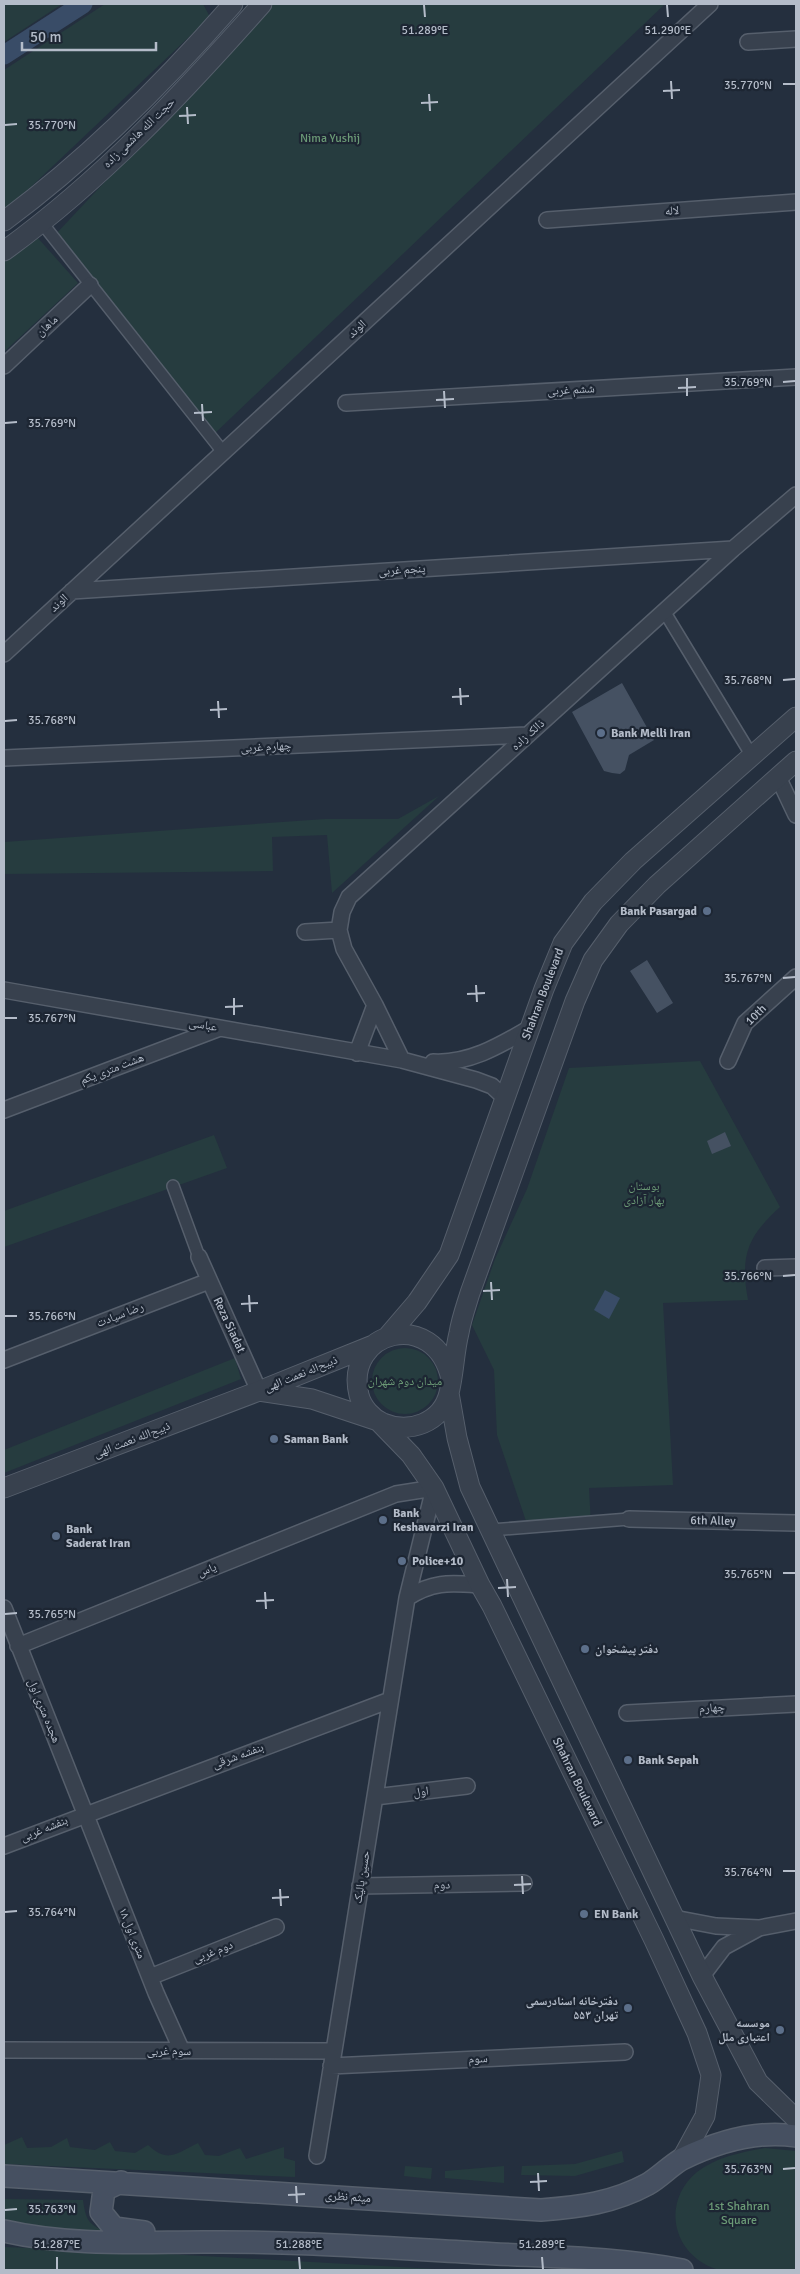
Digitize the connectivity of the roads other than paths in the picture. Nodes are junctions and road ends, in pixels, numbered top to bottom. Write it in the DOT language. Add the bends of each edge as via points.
graph roads {
  1 [pos="233,4"];
  2 [pos="262,4"];
  3 [pos="710,4"];
  4 [pos="796,39"];
  5 [pos="748,42"];
  6 [pos="796,202"];
  7 [pos="547,220"];
  8 [pos="4,221"];
  9 [pos="42,223"];
  10 [pos="4,251"];
  11 [pos="90,286"];
  12 [pos="4,366"];
  13 [pos="796,377"];
  14 [pos="346,403"];
  15 [pos="223,452"];
  16 [pos="796,495"];
  17 [pos="733,549"];
  18 [pos="72,591"];
  19 [pos="664,611"];
  20 [pos="4,654"];
  21 [pos="796,717"];
  22 [pos="528,735"];
  23 [pos="752,756"];
  24 [pos="4,758"];
  25 [pos="796,761"];
  26 [pos="778,777"];
  27 [pos="796,815"];
  28 [pos="339,930"];
  29 [pos="305,932"];
  30 [pos="796,977"];
  31 [pos="4,990"];
  32 [pos="375,1005"];
  33 [pos="221,1028"];
  34 [pos="530,1028"];
  35 [pos="357,1053"];
  36 [pos="402,1060"];
  37 [pos="728,1061"];
  38 [pos="505,1098"];
  39 [pos="4,1110"];
  40 [pos="172,1186"];
  41 [pos="199,1257"];
  42 [pos="765,1268"];
  43 [pos="796,1268"];
  44 [pos="209,1282"];
  45 [pos="380,1341"];
  46 [pos="4,1360"];
  47 [pos="450,1386"];
  48 [pos="259,1391"];
  49 [pos="378,1421"];
  50 [pos="4,1488"];
  51 [pos="434,1488"];
  52 [pos="629,1519"];
  53 [pos="796,1523"];
  54 [pos="490,1530"];
  55 [pos="480,1585"];
  56 [pos="407,1598"];
  57 [pos="4,1608"];
  58 [pos="18,1646"];
  59 [pos="390,1700"];
  60 [pos="796,1704"];
  61 [pos="627,1712"];
  62 [pos="467,1786"];
  63 [pos="375,1797"];
  64 [pos="85,1813"];
  65 [pos="4,1846"];
  66 [pos="524,1883"];
  67 [pos="360,1886"];
  68 [pos="674,1918"];
  69 [pos="796,1921"];
  70 [pos="276,1928"];
  71 [pos="759,1928"];
  72 [pos="702,1976"];
  73 [pos="150,1977"];
  74 [pos="4,2050"];
  75 [pos="182,2051"];
  76 [pos="625,2052"];
  77 [pos="332,2059"];
  78 [pos="796,2118"];
  79 [pos="796,2136"];
  80 [pos="317,2156"];
  81 [pos="681,2160"];
  82 [pos="4,2176"];
  83 [pos="121,2182"];
  84 [pos="4,2232"];
  85 [pos="203,2242"];
  86 [pos="682,2270"];
  1 -- 8 [label="street" via="143,101 29,203"];
  2 -- 9 [label="street, حجت الله هاشمی زاده" via="143,133"];
  3 -- 15 [label="street, الوند"];
  4 -- 5 [label="street"];
  6 -- 7 [label="street, لاله"];
  9 -- 10 [label="street, حجت الله هاشمی زاده"];
  9 -- 11 [label="street"];
  11 -- 12 [label="street, ماهان"];
  11 -- 15 [label="street"];
  13 -- 14 [label="street, ششم غربی"];
  15 -- 18 [label="street, الوند"];
  16 -- 17 [label="street, ذالک زاده"];
  17 -- 18 [label="street, پنجم غربی"];
  17 -- 19 [label="street, ذالک زاده"];
  18 -- 20 [label="street, الوند"];
  19 -- 22 [label="street, ذالک زاده"];
  19 -- 23 [label="street"];
  21 -- 23 [label="street, Shahran Boulevard"];
  22 -- 24 [label="street, چهارم غربی"];
  22 -- 28 [label="street, ذالک زاده" via="349,897"];
  23 -- 34 [label="street, Shahran Boulevard" via="633,861 593,902 563,943"];
  25 -- 26 [label="street"];
  26 -- 27 [label="street"];
  26 -- 47 [label="street" via="656,885 619,924 593,960 575,1001 470,1293"];
  28 -- 29 [label="street"];
  28 -- 32 [label="street" via="344,949"];
  30 -- 37 [label="street, 10th" via="745,1023"];
  31 -- 33 [label="street, عباسی"];
  32 -- 35 [label="street"];
  32 -- 36 [label="street"];
  33 -- 35 [label="street, عباسی"];
  33 -- 39 [label="street, هشت متری یکم"];
  34 -- 36 [label="street" via="492,1050 452,1063"];
  34 -- 38 [label="street, Shahran Boulevard"];
  35 -- 36 [label="street, عباسی"];
  36 -- 38 [label="street" via="476,1080 492,1086"];
  38 -- 45 [label="street, Shahran Boulevard" via="449,1255 417,1302"];
  40 -- 41 [label="street"];
  41 -- 44 [label="street, Reza Siadat"];
  42 -- 43 [label="street"];
  44 -- 46 [label="street, رضا سیادت"];
  44 -- 48 [label="street, Reza Siadat"];
  45 -- 47 [label="street" via="401,1334 430,1342 448,1364"];
  45 -- 48 [label="street, ذبیح‌اله نعمت الهی"];
  45 -- 49 [label="street" via="364,1356 356,1384 367,1411"];
  47 -- 49 [label="street" via="444,1407 421,1425 399,1428"];
  47 -- 54 [label="street" via="457,1438 470,1487"];
  48 -- 49 [label="street, ذبیح‌اله نعمت الهی" via="312,1399"];
  48 -- 50 [label="street, ذبیح‌الله نعمت الهی"];
  49 -- 51 [label="street, Shahran Boulevard" via="411,1455"];
  51 -- 55 [label="street, Shahran Boulevard"];
  51 -- 56 [label="street, حسین پالیک"];
  51 -- 58 [label="street, یاس" via="396,1494"];
  52 -- 53 [label="street, 6th Alley"];
  52 -- 54 [label="street"];
  54 -- 68 [label="street"];
  55 -- 56 [label="street" via="444,1583 421,1589"];
  55 -- 81 [label="street, Shahran Boulevard" via="654,1940 708,2066 711,2075 705,2116"];
  56 -- 59 [label="street, حسین پالیک"];
  57 -- 58 [label="street, هجده متری اول"];
  58 -- 64 [label="street, هجده متری اول"];
  59 -- 63 [label="street, حسین پالیک"];
  59 -- 64 [label="street, بنفشه شرقی"];
  60 -- 61 [label="street, چهارم"];
  62 -- 63 [label="street, اول"];
  63 -- 67 [label="street, حسین پالیک"];
  64 -- 65 [label="street, بنفشه غربی"];
  64 -- 73 [label="street, ۱۸ متری اول"];
  66 -- 67 [label="street, دوم"];
  67 -- 77 [label="street, حسین پالیک"];
  68 -- 71 [label="street" via="716,1926"];
  68 -- 72 [label="street"];
  69 -- 71 [label="street"];
  70 -- 73 [label="street, دوم غربی"];
  71 -- 72 [label="street" via="724,1947"];
  72 -- 78 [label="street" via="758,2082"];
  73 -- 75 [label="street, ۱۸ متری اول"];
  74 -- 75 [label="street, سوم غربی"];
  75 -- 77 [label="street, سوم غربی"];
  76 -- 77 [label="street, سوم"];
  77 -- 80 [label="street, حسین پالیک"];
  79 -- 81 [label="main road" via="768,2135 722,2142"];
  81 -- 83 [label="main road, میثم نظری" via="648,2184 619,2196 589,2206 542,2210"];
  82 -- 83 [label="main road, میثم نظری"];
  83 -- 85 [label="main road" via="104,2190 101,2201 100,2212 114,2228"];
  84 -- 85 [label="main road" via="62,2242"];
  85 -- 86 [label="main road" via="340,2245 632,2261"];
}
